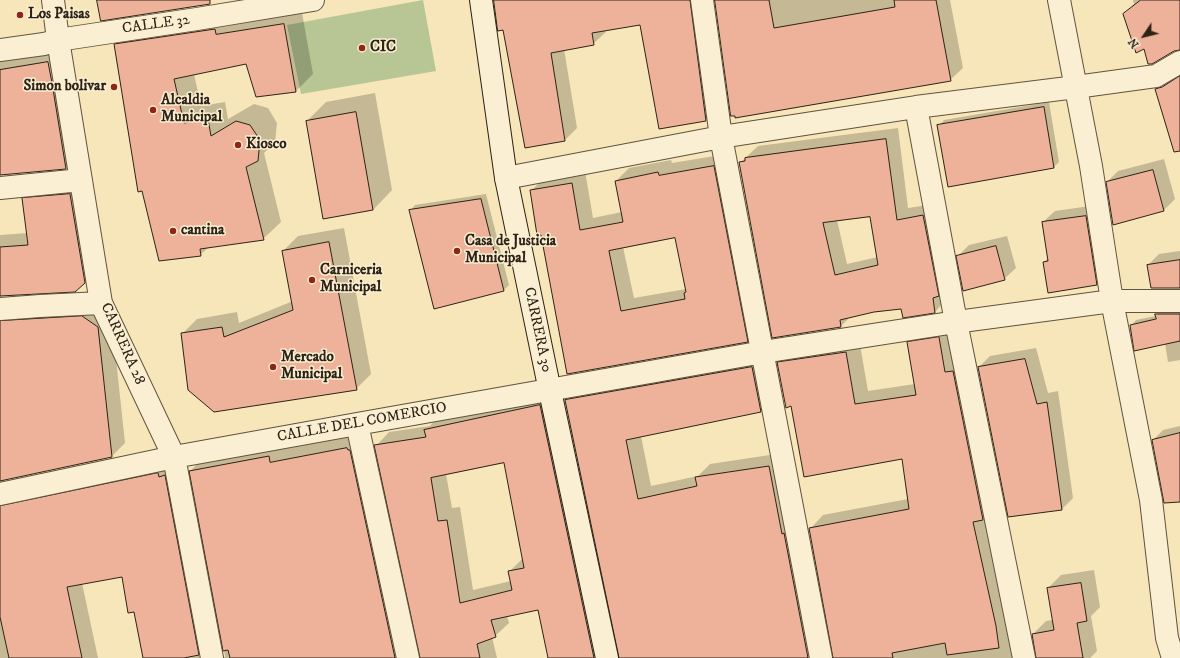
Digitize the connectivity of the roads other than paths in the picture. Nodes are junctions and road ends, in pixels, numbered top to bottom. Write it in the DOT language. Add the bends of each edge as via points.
graph roads {
  1 [pos="53,0"];
  2 [pos="313,0"];
  3 [pos="481,0"];
  4 [pos="702,0"];
  5 [pos="1059,0"];
  6 [pos="58,40"];
  7 [pos="0,50"];
  8 [pos="1180,62"];
  9 [pos="1076,87"];
  10 [pos="916,108"];
  11 [pos="721,137"];
  12 [pos="506,178"];
  13 [pos="81,180"];
  14 [pos="0,188"];
  15 [pos="1112,301"];
  16 [pos="1180,301"];
  17 [pos="101,303"];
  18 [pos="0,309"];
  19 [pos="956,322"];
  20 [pos="763,352"];
  21 [pos="550,390"];
  22 [pos="357,424"];
  23 [pos="174,457"];
  24 [pos="0,494"];
  25 [pos="212,658"];
  26 [pos="408,658"];
  27 [pos="607,658"];
  28 [pos="821,658"];
  29 [pos="1024,658"];
  30 [pos="1173,658"];
  1 -- 6 [label="street, CARRERA 28"];
  2 -- 6 [label="street, CALLE 32"];
  3 -- 12 [label="street, CARRERA 30"];
  4 -- 11 [label="street"];
  5 -- 9 [label="street"];
  6 -- 7 [label="street, CALLE 32"];
  6 -- 13 [label="street, CARRERA 28"];
  8 -- 9 [label="street" via="1156,76"];
  9 -- 10 [label="street"];
  9 -- 15 [label="street"];
  10 -- 11 [label="street"];
  10 -- 19 [label="street"];
  11 -- 12 [label="street"];
  11 -- 20 [label="street"];
  12 -- 21 [label="street, CARRERA 30"];
  13 -- 14 [label="street"];
  13 -- 17 [label="street, CARRERA 28"];
  15 -- 16 [label="street, CALLE DEL COMERCIO"];
  15 -- 19 [label="street, CALLE DEL COMERCIO"];
  15 -- 30 [label="street" via="1151,500 1167,638"];
  17 -- 18 [label="street"];
  17 -- 23 [label="street, CARRERA 28"];
  19 -- 20 [label="street, CALLE DEL COMERCIO"];
  19 -- 29 [label="street"];
  20 -- 21 [label="street, CALLE DEL COMERCIO"];
  20 -- 28 [label="street"];
  21 -- 22 [label="street, CALLE DEL COMERCIO"];
  21 -- 27 [label="street, CARRERA 30"];
  22 -- 23 [label="street, CALLE DEL COMERCIO"];
  22 -- 26 [label="street"];
  23 -- 24 [label="street, CALLE DEL COMERCIO"];
  23 -- 25 [label="street, CARRERA 28"];
}
